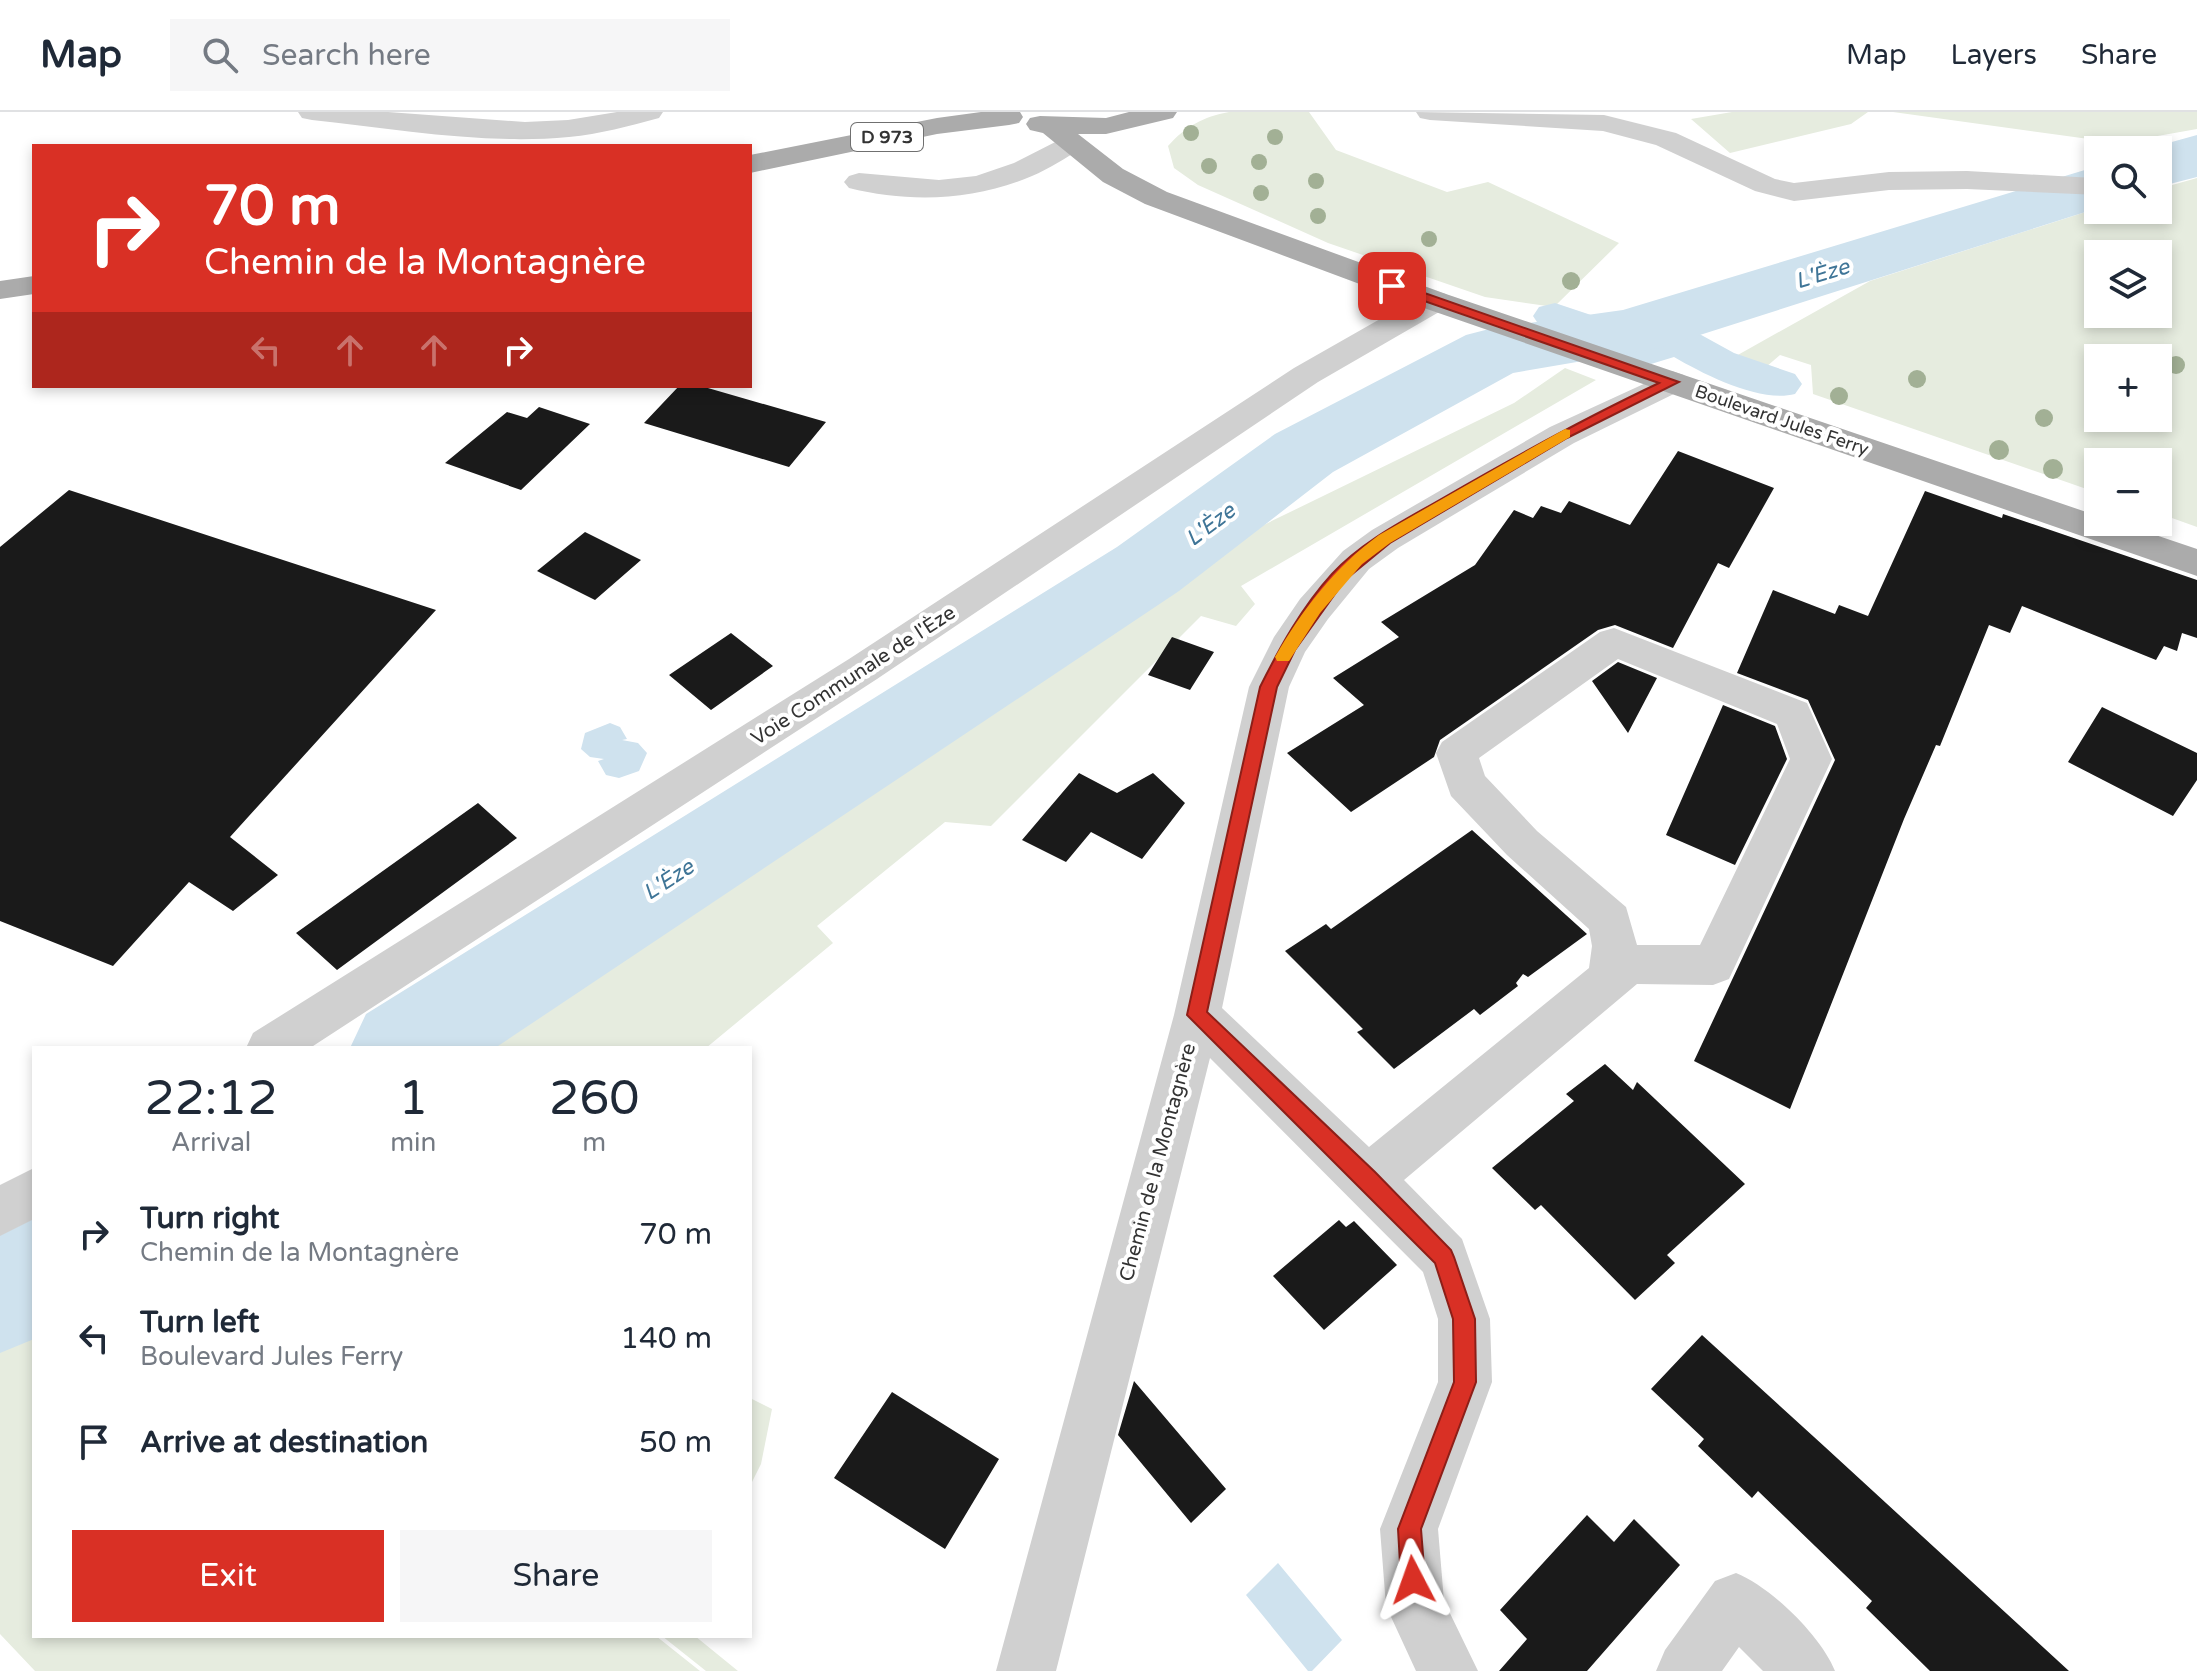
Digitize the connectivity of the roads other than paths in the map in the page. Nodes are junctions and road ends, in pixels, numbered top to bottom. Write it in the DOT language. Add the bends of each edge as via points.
graph roads {
  1 [pos="312,112"];
  2 [pos="649,112"];
  3 [pos="900,112"];
  4 [pos="1430,112"];
  5 [pos="1002,114"];
  6 [pos="1160,114"];
  7 [pos="1062,134"];
  8 [pos="758,162"];
  9 [pos="859,182"];
  10 [pos="2084,186"];
  11 [pos="1187,209"];
  12 [pos="32,285"];
  13 [pos="0,290"];
  14 [pos="1435,301"];
  15 [pos="1660,378"];
  16 [pos="2197,563"];
  17 [pos="1619,971"];
  18 [pos="1197,1015"];
  19 [pos="273,1046"];
  20 [pos="1368,1179"];
  21 [pos="32,1193"];
  22 [pos="0,1212"];
  23 [pos="1026,1671"];
  24 [pos="1448,1671"];
  25 [pos="1686,1671"];
  26 [pos="1805,1671"];
  1 -- 2 [label="street" via="556,131 618,123"];
  3 -- 8 [label="main road, D 973"];
  4 -- 10 [label="street" via="1604,123 1666,139 1765,185 1794,192 1889,181"];
  5 -- 7 [label="main road"];
  5 -- 8 [label="main road, D 973"];
  6 -- 7 [label="main road"];
  6 -- 11 [label="main road, Boulevard Jules Ferry" via="1144,151 1157,181"];
  7 -- 9 [label="street" via="1021,171 955,190"];
  7 -- 11 [label="main road, Boulevard Jules Ferry" via="1123,185"];
  11 -- 14 [label="main road, Boulevard Jules Ferry"];
  12 -- 13 [label="main road"];
  14 -- 15 [label="main road, Boulevard Jules Ferry"];
  14 -- 19 [label="street, Voie Communale de l'Èze" via="1306,375 863,669"];
  15 -- 16 [label="main road, Boulevard Jules Ferry"];
  15 -- 18 [label="street, Chemin de la Montagnère" via="1385,539 1339,576 1314,609 1269,687"];
  17 -- 17 [label="street" via="1713,965 1811,759 1793,714 1614,642 1457,753 1466,784 1522,843 1610,920"];
  17 -- 20 [label="street"];
  18 -- 20 [label="street"];
  18 -- 23 [label="street, Chemin de la Montagnère"];
  20 -- 24 [label="street" via="1444,1257 1464,1319 1465,1382 1409,1529 1415,1606"];
  21 -- 22 [label="street"];
  25 -- 26 [label="street" via="1736,1602"];
}
